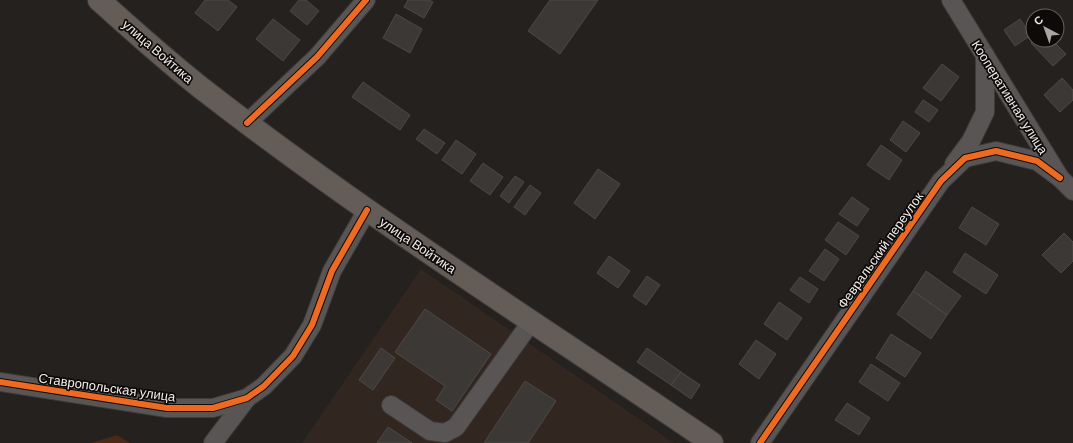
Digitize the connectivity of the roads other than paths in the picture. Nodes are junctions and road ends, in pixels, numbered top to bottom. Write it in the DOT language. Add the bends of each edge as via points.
graph roads {
  1 [pos="99,0"];
  2 [pos="366,0"];
  3 [pos="951,0"];
  4 [pos="985,55"];
  5 [pos="247,123"];
  6 [pos="1060,178"];
  7 [pos="941,181"];
  8 [pos="1073,191"];
  9 [pos="367,210"];
  10 [pos="531,322"];
  11 [pos="0,382"];
  12 [pos="247,398"];
  13 [pos="391,405"];
  14 [pos="708,442"];
  15 [pos="213,443"];
  16 [pos="760,443"];
  1 -- 5 [label="main road, улица Войтика" via="207,93"];
  2 -- 5 [label="street" via="317,56"];
  3 -- 4 [label="street, Кооперативная улица"];
  4 -- 6 [label="street, Кооперативная улица"];
  4 -- 7 [label="street, Февральский переулок" via="985,112 971,141"];
  5 -- 9 [label="main road, улица Войтика"];
  6 -- 7 [label="street, Февральский переулок" via="1037,161 996,151 965,158"];
  6 -- 8 [label="street, Кооперативная улица"];
  7 -- 16 [label="street, Февральский переулок"];
  9 -- 10 [label="main road, улица Войтика"];
  9 -- 12 [label="street, Ставропольская улица" via="332,271 312,325 293,356 264,386"];
  10 -- 13 [label="street" via="456,427 445,433 430,431"];
  10 -- 14 [label="main road, улица Войтика"];
  11 -- 12 [label="street, Ставропольская улица" via="167,408 213,408"];
  12 -- 15 [label="street"];
}
